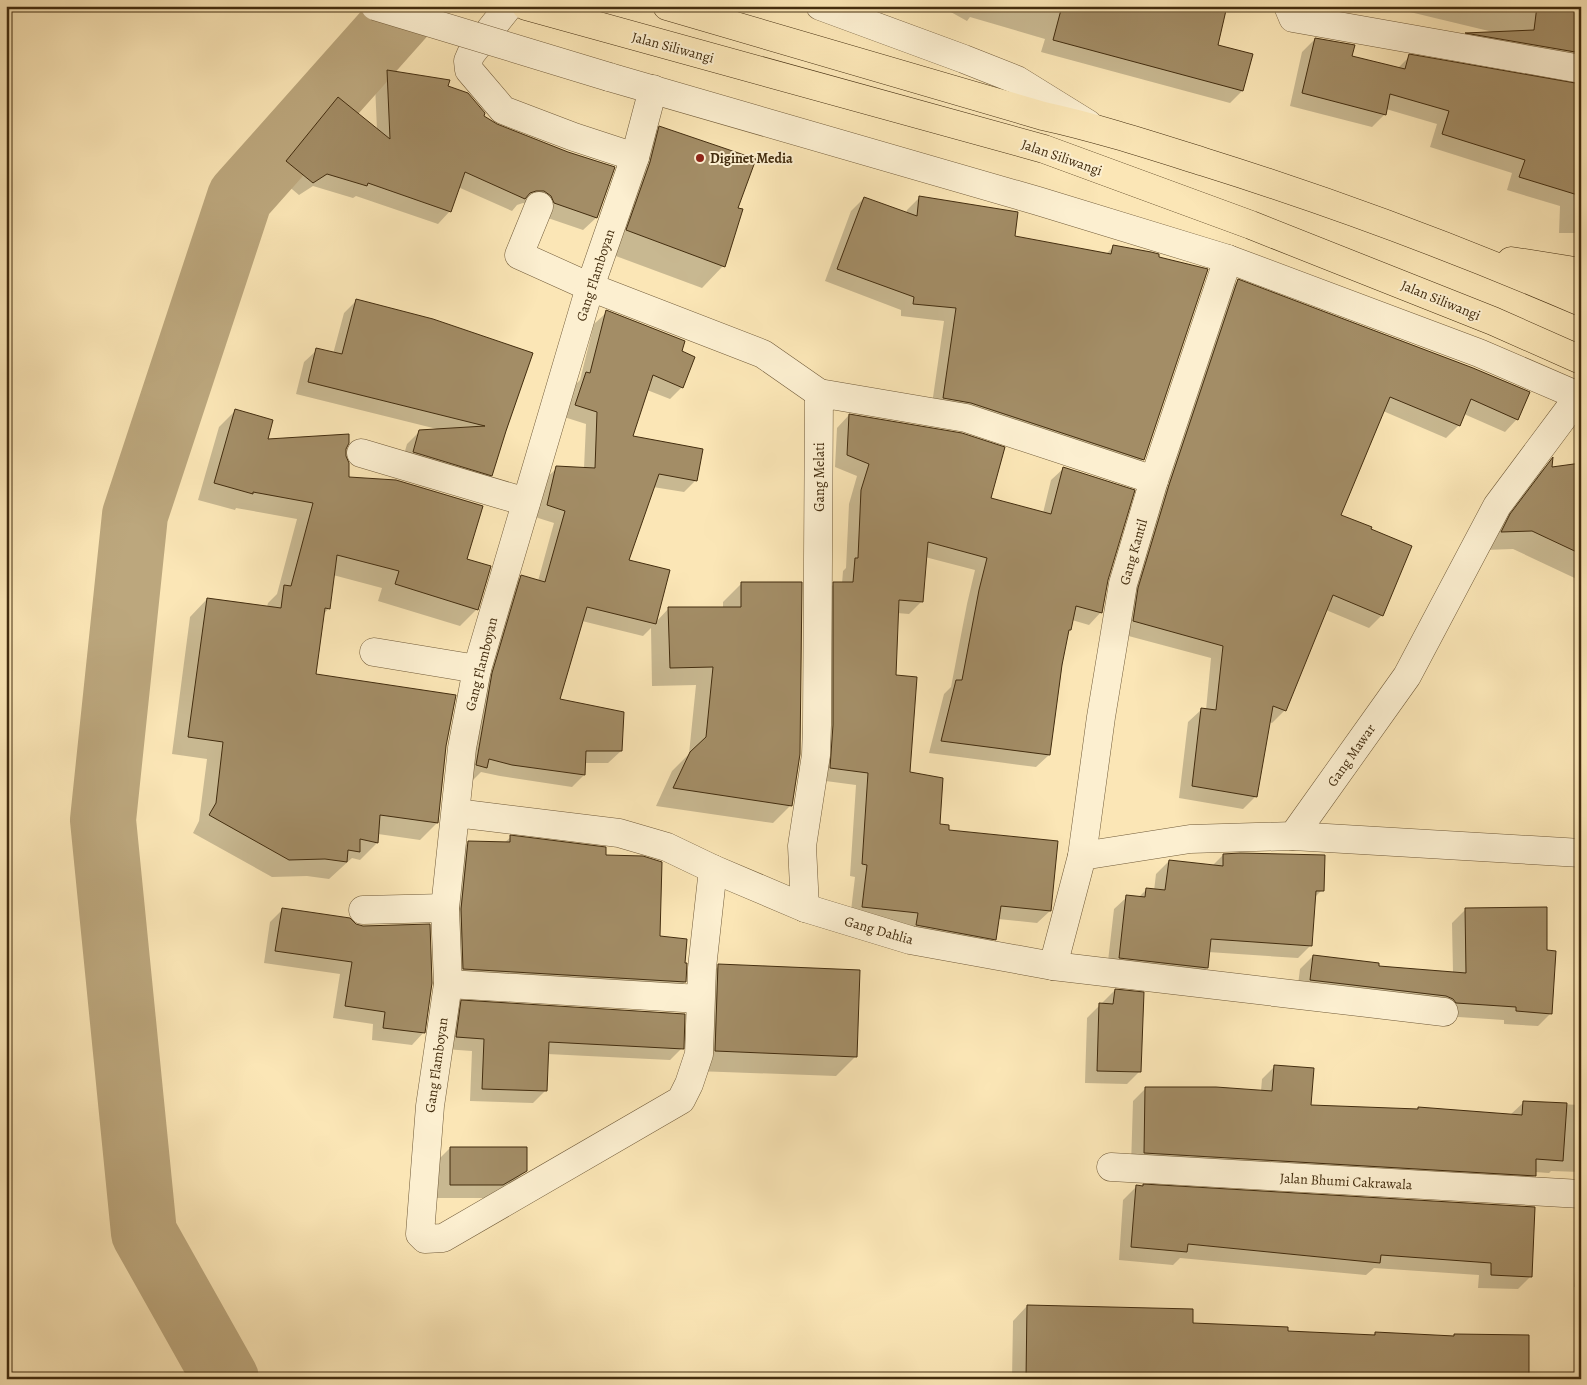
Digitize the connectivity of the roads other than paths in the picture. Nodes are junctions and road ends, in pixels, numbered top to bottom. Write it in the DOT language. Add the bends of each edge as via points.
graph roads {
  1 [pos="375,6"];
  2 [pos="509,6"];
  3 [pos="526,6"];
  4 [pos="667,6"];
  5 [pos="820,6"];
  6 [pos="1288,6"];
  7 [pos="1581,69"];
  8 [pos="653,90"];
  9 [pos="1092,127"];
  10 [pos="635,157"];
  11 [pos="539,206"];
  12 [pos="1458,252"];
  13 [pos="1228,259"];
  14 [pos="1581,272"];
  15 [pos="590,287"];
  16 [pos="1581,302"];
  17 [pos="1581,360"];
  18 [pos="819,392"];
  19 [pos="1580,397"];
  20 [pos="361,453"];
  21 [pos="1154,480"];
  22 [pos="526,502"];
  23 [pos="374,652"];
  24 [pos="477,669"];
  25 [pos="456,814"];
  26 [pos="1294,836"];
  27 [pos="1581,853"];
  28 [pos="1082,856"];
  29 [pos="713,868"];
  30 [pos="445,908"];
  31 [pos="805,908"];
  32 [pos="363,910"];
  33 [pos="1053,966"];
  34 [pos="448,984"];
  35 [pos="700,999"];
  36 [pos="1444,1012"];
  37 [pos="1111,1167"];
  38 [pos="1581,1194"];
  1 -- 8 [label="street, bridge"];
  2 -- 10 [label="street" via="471,54 469,70 503,110"];
  3 -- 17 [label="highway, Jalan Siliwangi" via="1044,149 1251,225 1492,320"];
  4 -- 9 [label="highway" via="1043,116"];
  5 -- 9 [label="street" via="1017,80"];
  6 -- 7 [label="street" via="1294,18"];
  8 -- 10 [label="street, Gang Flamboyan"];
  8 -- 13 [label="street"];
  9 -- 12 [label="highway" via="1302,193"];
  10 -- 15 [label="street, Gang Flamboyan"];
  11 -- 15 [label="street" via="520,255"];
  12 -- 14 [label="highway"];
  12 -- 16 [label="highway"];
  13 -- 19 [label="street" via="1479,353"];
  13 -- 21 [label="street, Gang Kantil"];
  15 -- 18 [label="street" via="763,354"];
  15 -- 22 [label="street, Gang Flamboyan"];
  18 -- 21 [label="street" via="966,418"];
  18 -- 31 [label="street, Gang Melati" via="818,725 802,846"];
  19 -- 26 [label="street, Gang Mawar" via="1497,506 1407,676"];
  20 -- 22 [label="street"];
  21 -- 28 [label="street, Gang Kantil" via="1123,584"];
  22 -- 24 [label="street, Gang Flamboyan"];
  23 -- 24 [label="street"];
  24 -- 25 [label="street, Gang Flamboyan" via="462,748"];
  25 -- 29 [label="street, Gang Dahlia" via="619,833 667,847"];
  25 -- 30 [label="street, Gang Flamboyan"];
  26 -- 27 [label="street"];
  26 -- 28 [label="street" via="1190,840"];
  28 -- 33 [label="street"];
  29 -- 31 [label="street, Gang Dahlia"];
  29 -- 35 [label="street"];
  30 -- 32 [label="street"];
  30 -- 34 [label="street, Gang Flamboyan"];
  31 -- 33 [label="street, Gang Dahlia" via="910,940"];
  33 -- 36 [label="street, Gang Dahlia"];
  34 -- 35 [label="street"];
  34 -- 35 [label="street, Gang Flamboyan" via="430,1106 420,1234 425,1239 443,1238 681,1100 699,1054"];
  37 -- 38 [label="street, Jalan Bhumi Cakrawala"];
}
